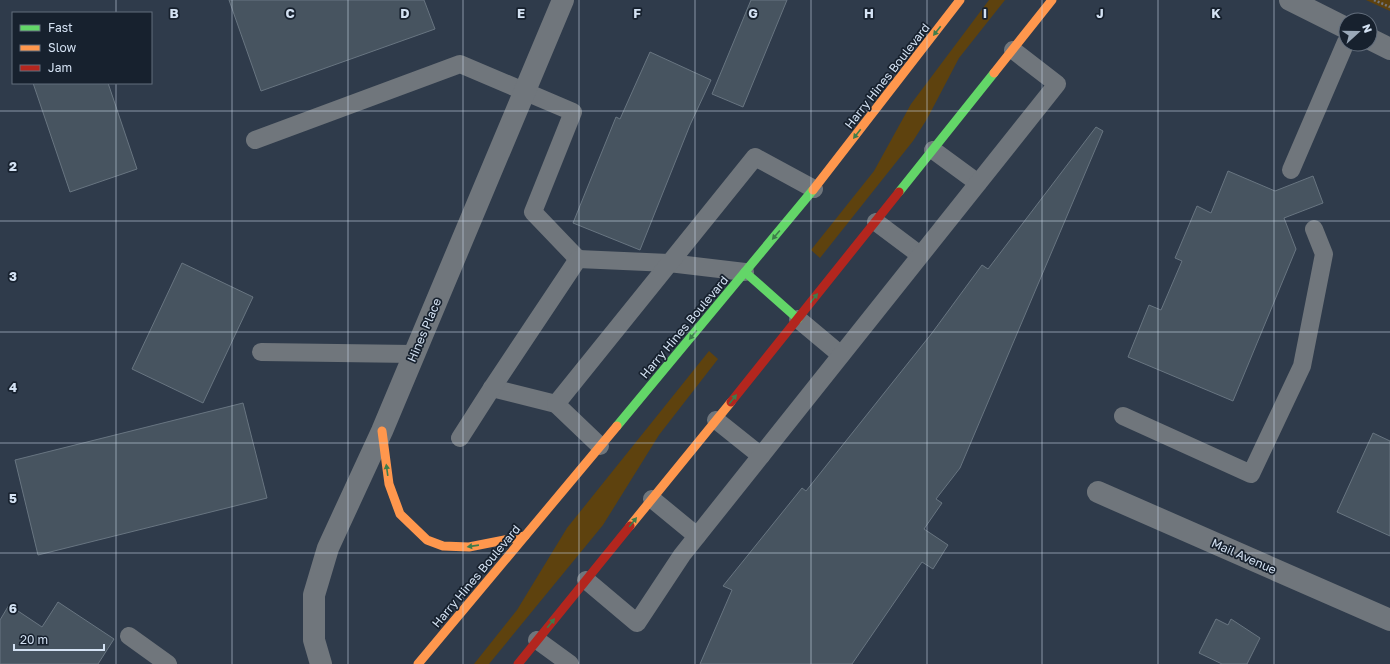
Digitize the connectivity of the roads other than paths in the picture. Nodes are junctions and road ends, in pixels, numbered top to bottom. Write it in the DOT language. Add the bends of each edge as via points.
graph roads {
  1 [pos="563,0"];
  2 [pos="960,0"];
  3 [pos="1052,0"];
  4 [pos="1290,0"];
  5 [pos="1338,24"];
  6 [pos="1378,43"];
  7 [pos="1390,49"];
  8 [pos="1013,50"];
  9 [pos="1342,52"];
  10 [pos="524,91"];
  11 [pos="255,140"];
  12 [pos="933,150"];
  13 [pos="1291,170"];
  14 [pos="978,183"];
  15 [pos="814,189"];
  16 [pos="876,222"];
  17 [pos="1314,229"];
  18 [pos="920,256"];
  19 [pos="578,258"];
  20 [pos="669,263"];
  21 [pos="745,272"];
  22 [pos="798,319"];
  23 [pos="261,352"];
  24 [pos="414,354"];
  25 [pos="841,355"];
  26 [pos="492,388"];
  27 [pos="556,404"];
  28 [pos="1123,416"];
  29 [pos="716,420"];
  30 [pos="382,431"];
  31 [pos="460,438"];
  32 [pos="600,446"];
  33 [pos="761,456"];
  34 [pos="1098,492"];
  35 [pos="652,499"];
  36 [pos="525,536"];
  37 [pos="697,536"];
  38 [pos="586,580"];
  39 [pos="1390,620"];
  40 [pos="129,636"];
  41 [pos="537,640"];
  42 [pos="168,664"];
  43 [pos="320,664"];
  44 [pos="418,664"];
  45 [pos="518,664"];
  46 [pos="570,664"];
  1 -- 10 [label="street, Hines Place"];
  2 -- 15 [label="main road, Harry Hines Boulevard, one-way"];
  3 -- 8 [label="main road"];
  4 -- 5 [label="street"];
  6 -- 7 [label="street"];
  8 -- 12 [label="main road"];
  8 -- 14 [label="lane" via="1057,84"];
  9 -- 13 [label="lane"];
  10 -- 11 [label="lane" via="460,64"];
  10 -- 19 [label="lane" via="573,112 533,212"];
  10 -- 24 [label="street, Hines Place"];
  12 -- 14 [label="lane"];
  12 -- 16 [label="main road"];
  14 -- 18 [label="lane"];
  15 -- 20 [label="lane" via="756,157"];
  15 -- 21 [label="main road, Harry Hines Boulevard, one-way"];
  16 -- 18 [label="lane"];
  22 -- 16 [label="main road, one-way"];
  17 -- 28 [label="lane" via="1324,254 1302,366 1251,474"];
  18 -- 25 [label="lane"];
  19 -- 20 [label="lane"];
  19 -- 26 [label="lane"];
  20 -- 21 [label="lane"];
  20 -- 27 [label="lane"];
  21 -- 22 [label="main road"];
  21 -- 32 [label="main road, Harry Hines Boulevard, one-way"];
  22 -- 25 [label="lane"];
  29 -- 22 [label="main road, one-way"];
  23 -- 24 [label="lane"];
  24 -- 30 [label="street, Hines Place"];
  25 -- 33 [label="lane"];
  26 -- 27 [label="lane"];
  26 -- 31 [label="lane"];
  27 -- 32 [label="lane"];
  29 -- 33 [label="lane"];
  29 -- 35 [label="main road"];
  36 -- 30 [label="main road, one-way" via="469,547 443,546 426,540 400,514 389,484"];
  30 -- 43 [label="street, Hines Place" via="328,548 314,595 314,640"];
  32 -- 36 [label="main road, Harry Hines Boulevard"];
  33 -- 37 [label="lane"];
  34 -- 39 [label="street, Mail Avenue"];
  35 -- 37 [label="lane"];
  38 -- 35 [label="main road, one-way"];
  36 -- 44 [label="main road, Harry Hines Boulevard"];
  37 -- 38 [label="lane" via="637,623"];
  41 -- 38 [label="main road, one-way"];
  40 -- 42 [label="lane"];
  41 -- 45 [label="main road"];
  41 -- 46 [label="lane"];
}
